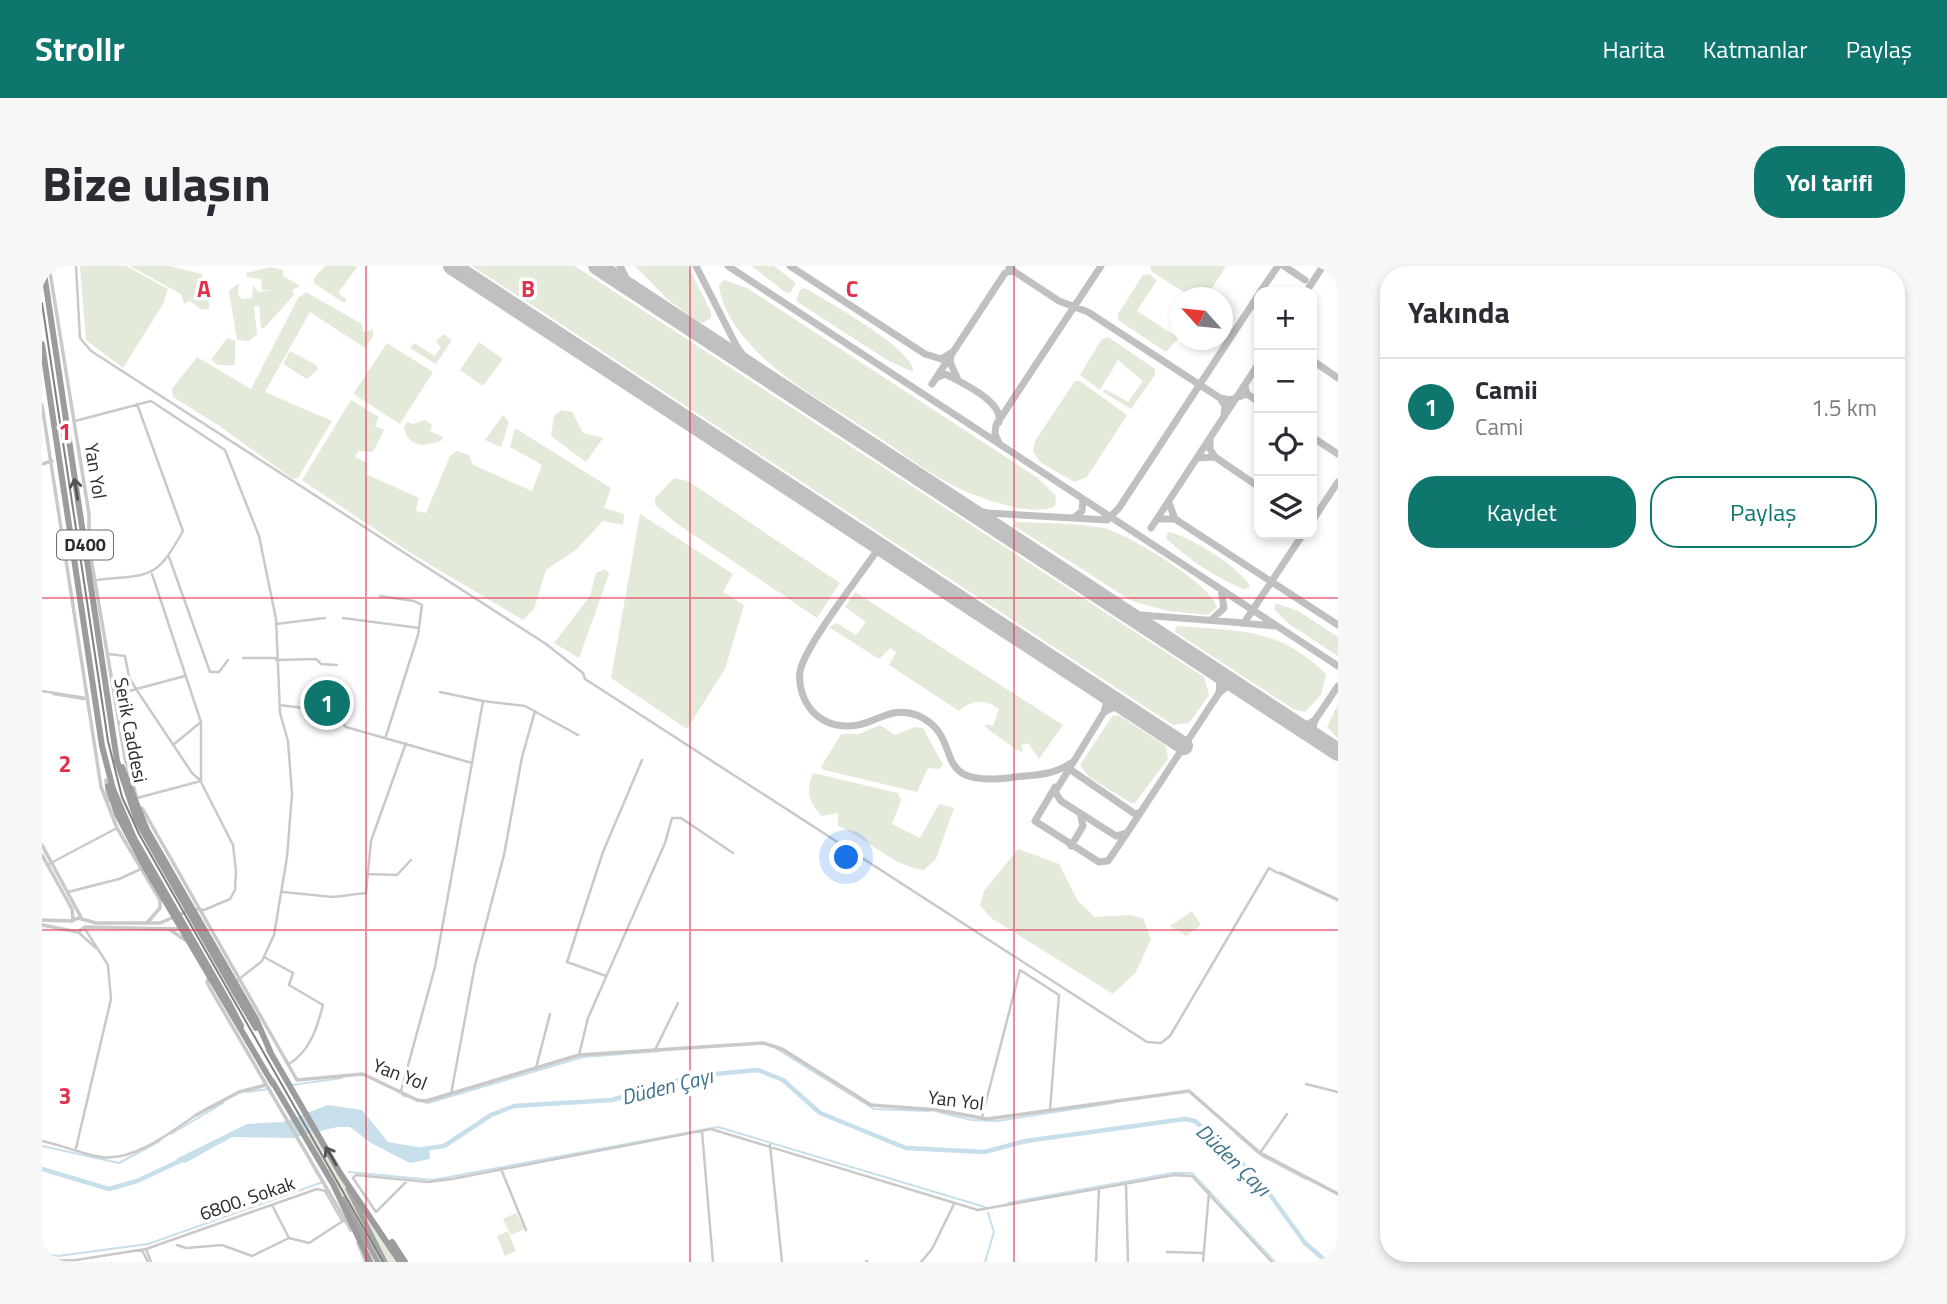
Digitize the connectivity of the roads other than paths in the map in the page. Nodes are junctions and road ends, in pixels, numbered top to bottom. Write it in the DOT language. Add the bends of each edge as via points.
graph roads {
  1 [pos="43,266"];
  2 [pos="48,266"];
  3 [pos="76,266"];
  4 [pos="42,344"];
  5 [pos="137,404"];
  6 [pos="42,405"];
  7 [pos="75,421"];
  8 [pos="52,461"];
  9 [pos="42,464"];
  10 [pos="169,557"];
  11 [pos="152,574"];
  12 [pos="97,580"];
  13 [pos="380,596"];
  14 [pos="325,618"];
  15 [pos="343,618"];
  16 [pos="276,624"];
  17 [pos="419,628"];
  18 [pos="83,646"];
  19 [pos="104,652"];
  20 [pos="85,657"];
  21 [pos="243,658"];
  22 [pos="276,659"];
  23 [pos="228,660"];
  24 [pos="337,665"];
  25 [pos="185,676"];
  26 [pos="136,689"];
  27 [pos="44,691"];
  28 [pos="440,692"];
  29 [pos="114,695"];
  30 [pos="86,698"];
  31 [pos="483,701"];
  32 [pos="280,705"];
  33 [pos="535,710"];
  34 [pos="201,722"];
  35 [pos="578,735"];
  36 [pos="386,736"];
  37 [pos="406,743"];
  38 [pos="115,744"];
  39 [pos="173,745"];
  40 [pos="102,746"];
  41 [pos="642,760"];
  42 [pos="472,763"];
  43 [pos="106,780"];
  44 [pos="201,781"];
  45 [pos="137,798"];
  46 [pos="107,805"];
  47 [pos="117,828"];
  48 [pos="42,845"];
  49 [pos="733,853"];
  50 [pos="42,855"];
  51 [pos="411,860"];
  52 [pos="48,864"];
  53 [pos="142,869"];
  54 [pos="1279,873"];
  55 [pos="367,874"];
  56 [pos="149,875"];
  57 [pos="68,892"];
  58 [pos="282,892"];
  59 [pos="1338,900"];
  60 [pos="194,909"];
  61 [pos="204,910"];
  62 [pos="156,915"];
  63 [pos="174,917"];
  64 [pos="200,918"];
  65 [pos="83,920"];
  66 [pos="72,921"];
  67 [pos="42,922"];
  68 [pos="163,922"];
  69 [pos="147,923"];
  70 [pos="85,928"];
  71 [pos="167,928"];
  72 [pos="72,929"];
  73 [pos="181,929"];
  74 [pos="78,932"];
  75 [pos="190,944"];
  76 [pos="99,950"];
  77 [pos="264,957"];
  78 [pos="230,974"];
  79 [pos="606,976"];
  80 [pos="238,981"];
  81 [pos="248,1000"];
  82 [pos="678,1003"];
  83 [pos="550,1014"];
  84 [pos="655,1050"];
  85 [pos="270,1051"];
  86 [pos="579,1055"];
  87 [pos="284,1059"];
  88 [pos="288,1065"];
  89 [pos="278,1066"];
  90 [pos="536,1068"];
  91 [pos="270,1084"];
  92 [pos="1306,1084"];
  93 [pos="401,1091"];
  94 [pos="1338,1092"];
  95 [pos="451,1094"];
  96 [pos="1050,1110"];
  97 [pos="1287,1114"];
  98 [pos="196,1115"];
  99 [pos="981,1118"];
  100 [pos="702,1131"];
  101 [pos="42,1141"];
  102 [pos="770,1145"];
  103 [pos="76,1148"];
  104 [pos="1260,1153"];
  105 [pos="501,1170"];
  106 [pos="344,1179"];
  107 [pos="408,1180"];
  108 [pos="1126,1183"];
  109 [pos="330,1185"];
  110 [pos="350,1187"];
  111 [pos="1099,1188"];
  112 [pos="1209,1192"];
  113 [pos="1338,1194"];
  114 [pos="955,1203"];
  115 [pos="272,1205"];
  116 [pos="374,1212"];
  117 [pos="344,1220"];
  118 [pos="526,1230"];
  119 [pos="289,1238"];
  120 [pos="177,1245"];
  121 [pos="144,1250"];
  122 [pos="1167,1252"];
  123 [pos="1203,1253"];
  124 [pos="44,1261"];
  125 [pos="77,1261"];
  126 [pos="368,1261"];
  127 [pos="55,1262"];
  128 [pos="149,1262"];
  129 [pos="378,1262"];
  130 [pos="385,1262"];
  131 [pos="402,1262"];
  132 [pos="713,1262"];
  133 [pos="782,1262"];
  134 [pos="921,1262"];
  135 [pos="1096,1262"];
  136 [pos="1128,1262"];
  137 [pos="1203,1262"];
  138 [pos="1272,1262"];
  19 -- 1 [label="highway, Serik Caddesi / D400, one-way"];
  2 -- 7 [label="street, Yan Yol"];
  3 -- 54 [label="street" via="80,338 91,351 546,644 585,679 1147,1042 1161,1042 1170,1036 1269,868"];
  4 -- 18 [label="highway, Serik Caddesi / D400"];
  5 -- 7 [label="street"];
  5 -- 10 [label="street" via="183,531"];
  5 -- 16 [label="street" via="150,401 225,450 259,536"];
  6 -- 8 [label="street"];
  7 -- 12 [label="street, Yan Yol"];
  8 -- 9 [label="street"];
  8 -- 18 [label="street"];
  10 -- 11 [label="street"];
  10 -- 23 [label="street" via="210,672 219,672"];
  11 -- 12 [label="street"];
  11 -- 25 [label="street"];
  12 -- 19 [label="street, Yan Yol"];
  13 -- 17 [label="street" via="422,605"];
  14 -- 16 [label="street"];
  15 -- 17 [label="street"];
  16 -- 22 [label="street"];
  17 -- 36 [label="street"];
  18 -- 20 [label="highway, Serik Caddesi / D400"];
  19 -- 26 [label="street" via="125,656"];
  19 -- 29 [label="street, Yan Yol"];
  19 -- 38 [label="highway, Serik Caddesi / D400"];
  20 -- 30 [label="street"];
  20 -- 40 [label="highway, Serik Caddesi / D400"];
  21 -- 22 [label="street"];
  22 -- 24 [label="street" via="316,659"];
  22 -- 32 [label="street"];
  25 -- 26 [label="street"];
  25 -- 34 [label="street"];
  26 -- 29 [label="street"];
  26 -- 39 [label="street"];
  27 -- 30 [label="street"];
  28 -- 31 [label="street"];
  29 -- 45 [label="street, Yan Yol"];
  30 -- 46 [label="street"];
  31 -- 33 [label="street"];
  31 -- 42 [label="street"];
  32 -- 36 [label="street" via="332,712 346,727"];
  32 -- 58 [label="street" via="292,794"];
  33 -- 35 [label="street"];
  33 -- 95 [label="street" via="480,941"];
  34 -- 39 [label="street"];
  34 -- 44 [label="street"];
  36 -- 37 [label="street"];
  37 -- 42 [label="street"];
  37 -- 55 [label="street" via="378,819"];
  38 -- 60 [label="highway" via="143,822"];
  38 -- 85 [label="highway, Serik Caddesi / D400, bridge" via="136,821"];
  39 -- 44 [label="street"];
  40 -- 43 [label="highway"];
  40 -- 91 [label="highway, Serik Caddesi / D400, bridge" via="113,789 134,838"];
  41 -- 79 [label="street" via="603,852 567,962"];
  42 -- 93 [label="street" via="435,967"];
  43 -- 46 [label="street"];
  43 -- 56 [label="highway" via="117,814"];
  44 -- 45 [label="street"];
  44 -- 61 [label="street" via="236,859 233,895"];
  45 -- 60 [label="street, Yan Yol"];
  46 -- 47 [label="street"];
  47 -- 52 [label="street"];
  47 -- 53 [label="street"];
  48 -- 52 [label="street"];
  49 -- 79 [label="street" via="681,818 672,818"];
  50 -- 52 [label="street"];
  51 -- 55 [label="street" via="397,875"];
  52 -- 57 [label="street"];
  52 -- 66 [label="street" via="72,909"];
  53 -- 56 [label="street"];
  53 -- 57 [label="street"];
  53 -- 62 [label="street" via="160,900"];
  54 -- 59 [label="street"];
  55 -- 58 [label="street" via="364,895"];
  56 -- 63 [label="highway"];
  57 -- 65 [label="street"];
  58 -- 77 [label="street" via="274,935"];
  60 -- 61 [label="street"];
  60 -- 63 [label="street"];
  60 -- 64 [label="highway"];
  61 -- 64 [label="street"];
  62 -- 68 [label="street"];
  62 -- 69 [label="street"];
  63 -- 68 [label="street"];
  63 -- 73 [label="highway"];
  64 -- 73 [label="street"];
  64 -- 78 [label="highway"];
  64 -- 80 [label="street"];
  65 -- 66 [label="street"];
  65 -- 69 [label="street"];
  65 -- 70 [label="street"];
  66 -- 67 [label="street"];
  66 -- 72 [label="street"];
  67 -- 72 [label="street"];
  68 -- 69 [label="street"];
  70 -- 71 [label="street"];
  70 -- 74 [label="street"];
  70 -- 76 [label="street"];
  71 -- 73 [label="street"];
  71 -- 75 [label="street"];
  72 -- 74 [label="street"];
  73 -- 75 [label="highway"];
  74 -- 76 [label="street"];
  75 -- 91 [label="highway"];
  76 -- 103 [label="street" via="108,965 111,999"];
  77 -- 80 [label="street"];
  77 -- 88 [label="street" via="293,973 289,985 323,1005 302,1057"];
  78 -- 80 [label="street"];
  78 -- 81 [label="highway"];
  79 -- 86 [label="street" via="585,1024"];
  80 -- 81 [label="street"];
  81 -- 85 [label="highway"];
  81 -- 87 [label="street"];
  82 -- 84 [label="street"];
  83 -- 90 [label="street"];
  84 -- 86 [label="street, Yan Yol"];
  84 -- 99 [label="street, Yan Yol" via="763,1043 782,1049 874,1107 938,1110"];
  85 -- 89 [label="highway, Serik Caddesi / D400"];
  86 -- 90 [label="street, Yan Yol"];
  87 -- 88 [label="street"];
  87 -- 89 [label="street"];
  88 -- 93 [label="street, Yan Yol" via="300,1080 361,1074"];
  106 -- 89 [label="highway, Serik Caddesi / D400, one-way"];
  90 -- 95 [label="street, Yan Yol"];
  91 -- 98 [label="street" via="239,1092"];
  91 -- 109 [label="highway, Serik Caddesi / D400"];
  92 -- 94 [label="street"];
  93 -- 95 [label="street, Yan Yol" via="422,1101"];
  96 -- 99 [label="street, Yan Yol"];
  96 -- 99 [label="street" via="1059,995 1020,970"];
  96 -- 104 [label="street, Yan Yol" via="1189,1091"];
  97 -- 104 [label="street"];
  98 -- 103 [label="street" via="116,1158"];
  100 -- 102 [label="street" via="719,1130"];
  100 -- 105 [label="street"];
  100 -- 132 [label="street"];
  101 -- 103 [label="street"];
  102 -- 114 [label="street"];
  102 -- 133 [label="street"];
  104 -- 113 [label="street, Yan Yol"];
  105 -- 107 [label="street" via="428,1182"];
  105 -- 118 [label="street"];
  106 -- 110 [label="highway, Serik Caddesi / D400"];
  106 -- 130 [label="main road"];
  107 -- 116 [label="street"];
  107 -- 116 [label="street" via="362,1174 353,1178"];
  108 -- 111 [label="street"];
  108 -- 112 [label="street" via="1185,1174"];
  108 -- 136 [label="street"];
  109 -- 117 [label="street"];
  109 -- 126 [label="highway, D400"];
  109 -- 129 [label="main road"];
  110 -- 116 [label="highway, D400"];
  110 -- 131 [label="highway"];
  111 -- 114 [label="street" via="989,1210"];
  111 -- 135 [label="street"];
  112 -- 123 [label="street"];
  112 -- 138 [label="street"];
  114 -- 134 [label="street"];
  115 -- 117 [label="street, 6800. Sokak" via="317,1189 325,1191"];
  115 -- 119 [label="street"];
  115 -- 121 [label="street, 6800. Sokak"];
  116 -- 131 [label="highway, D400"];
  117 -- 119 [label="street" via="309,1243"];
  117 -- 126 [label="street"];
  119 -- 120 [label="street" via="252,1256 222,1245"];
  121 -- 125 [label="street, 6800. Sokak"];
  121 -- 128 [label="street"];
  122 -- 123 [label="street"];
  123 -- 137 [label="street"];
  124 -- 127 [label="street, 6800. Sokak"];
  125 -- 127 [label="street, 6800. Sokak"];
}
